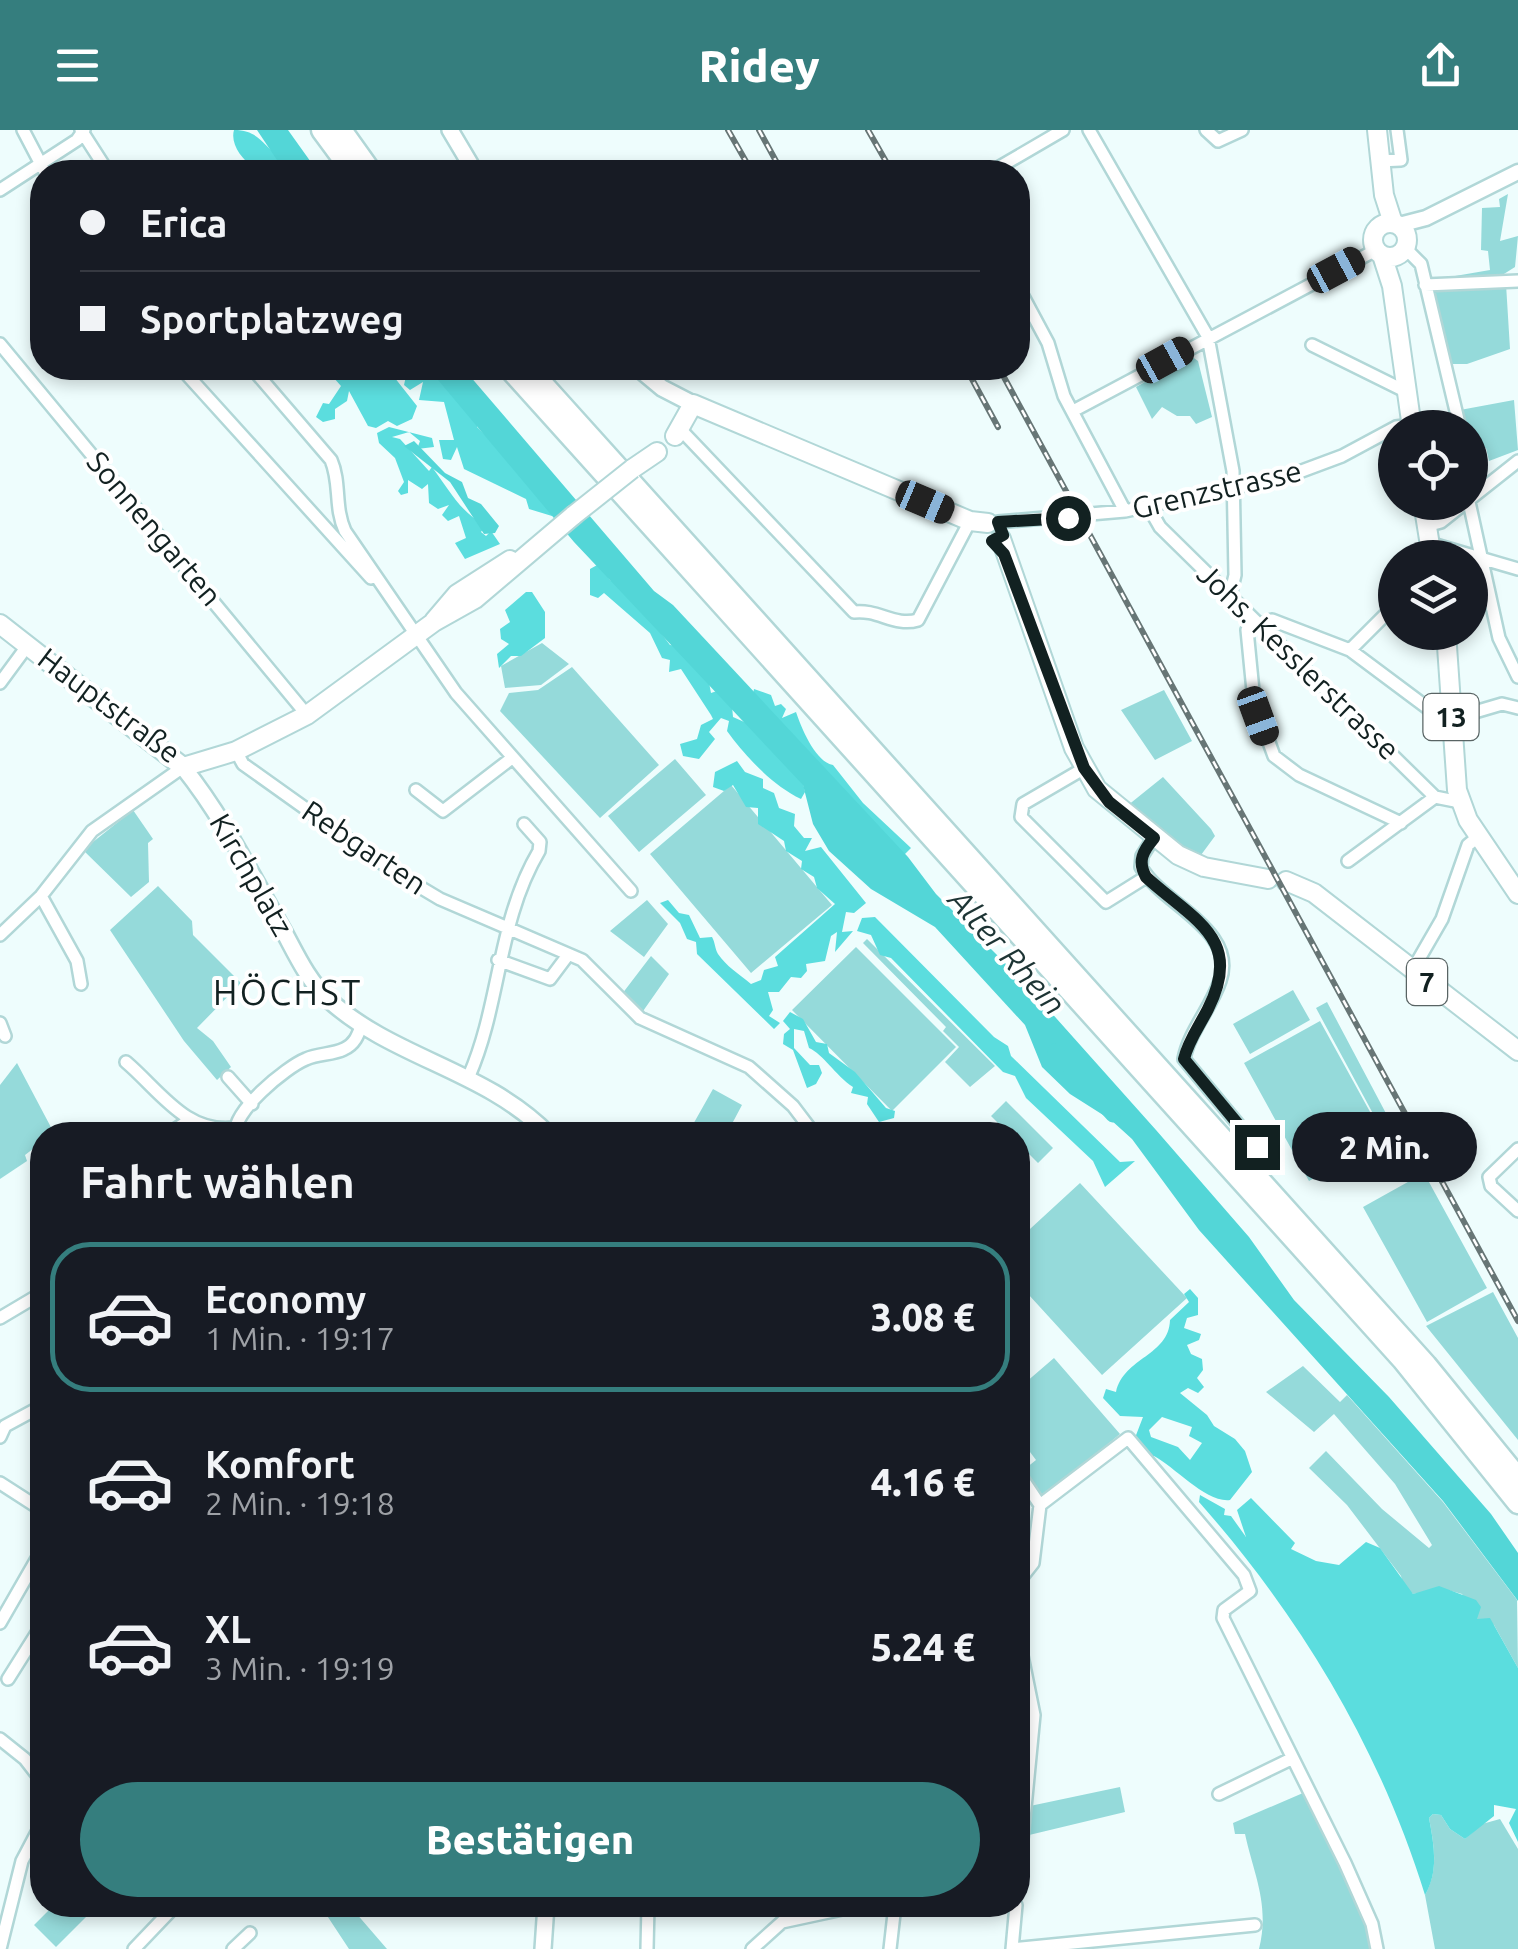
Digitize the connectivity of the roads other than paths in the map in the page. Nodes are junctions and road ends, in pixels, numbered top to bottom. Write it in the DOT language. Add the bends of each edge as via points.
graph roads {
  1 [pos="23,130"];
  2 [pos="322,130"];
  3 [pos="341,130"];
  4 [pos="450,130"];
  5 [pos="1064,130"];
  6 [pos="1089,130"];
  7 [pos="1206,130"];
  8 [pos="1242,130"];
  9 [pos="1377,130"];
  10 [pos="1397,130"];
  11 [pos="82,131"];
  12 [pos="38,160"];
  13 [pos="51,160"];
  14 [pos="100,160"];
  15 [pos="343,160"];
  16 [pos="363,160"];
  17 [pos="468,160"];
  18 [pos="1012,160"];
  19 [pos="1379,161"];
  20 [pos="1518,172"];
  21 [pos="30,174"];
  22 [pos="0,190"];
  23 [pos="1392,240"];
  24 [pos="1518,281"];
  25 [pos="1425,284"];
  26 [pos="1030,309"];
  27 [pos="1208,337"];
  28 [pos="0,344"];
  29 [pos="1312,345"];
  30 [pos="191,380"];
  31 [pos="262,380"];
  32 [pos="520,380"];
  33 [pos="539,380"];
  34 [pos="652,380"];
  35 [pos="1407,392"];
  36 [pos="694,404"];
  37 [pos="1409,410"];
  38 [pos="1456,410"];
  39 [pos="1073,411"];
  40 [pos="678,433"];
  41 [pos="1378,435"];
  42 [pos="657,452"];
  43 [pos="1518,461"];
  44 [pos="1488,485"];
  45 [pos="1232,488"];
  46 [pos="1148,506"];
  47 [pos="1125,511"];
  48 [pos="995,532"];
  49 [pos="1488,558"];
  50 [pos="1518,569"];
  51 [pos="1488,585"];
  52 [pos="381,588"];
  53 [pos="1230,596"];
  54 [pos="1256,622"];
  55 [pos="1378,622"];
  56 [pos="0,624"];
  57 [pos="425,629"];
  58 [pos="28,644"];
  59 [pos="1350,650"];
  60 [pos="1446,650"];
  61 [pos="1518,677"];
  62 [pos="0,683"];
  63 [pos="1518,708"];
  64 [pos="1447,712"];
  65 [pos="307,715"];
  66 [pos="236,751"];
  67 [pos="512,758"];
  68 [pos="183,766"];
  69 [pos="1084,768"];
  70 [pos="416,790"];
  71 [pos="1435,797"];
  72 [pos="1460,802"];
  73 [pos="1401,823"];
  74 [pos="524,824"];
  75 [pos="1479,836"];
  76 [pos="1154,838"];
  77 [pos="1348,861"];
  78 [pos="1146,877"];
  79 [pos="631,890"];
  80 [pos="1518,894"];
  81 [pos="41,896"];
  82 [pos="2,929"];
  83 [pos="505,929"];
  84 [pos="568,955"];
  85 [pos="498,960"];
  86 [pos="1412,970"];
  87 [pos="81,984"];
  88 [pos="0,1023"];
  89 [pos="362,1024"];
  90 [pos="5,1036"];
  91 [pos="1518,1051"];
  92 [pos="126,1062"];
  93 [pos="470,1076"];
  94 [pos="228,1077"];
  95 [pos="252,1104"];
  96 [pos="188,1122"];
  97 [pos="241,1122"];
  98 [pos="534,1122"];
  99 [pos="806,1122"];
  100 [pos="1257,1147"];
  101 [pos="1518,1149"];
  102 [pos="1518,1211"];
  103 [pos="30,1300"];
  104 [pos="0,1318"];
  105 [pos="30,1412"];
  106 [pos="0,1438"];
  107 [pos="1518,1478"];
  108 [pos="0,1482"];
  109 [pos="1030,1490"];
  110 [pos="30,1502"];
  111 [pos="1518,1503"];
  112 [pos="1040,1505"];
  113 [pos="1030,1566"];
  114 [pos="30,1571"];
  115 [pos="0,1623"];
  116 [pos="30,1644"];
  117 [pos="8,1680"];
  118 [pos="1030,1695"];
  119 [pos="0,1739"];
  120 [pos="1030,1756"];
  121 [pos="1291,1759"];
  122 [pos="30,1765"];
  123 [pos="1219,1794"];
  124 [pos="30,1846"];
  125 [pos="165,1917"];
  126 [pos="545,1917"];
  127 [pos="648,1917"];
  128 [pos="790,1917"];
  129 [pos="894,1917"];
  130 [pos="1015,1917"];
  131 [pos="1255,1925"];
  132 [pos="250,1933"];
  133 [pos="0,1939"];
  134 [pos="0,1949"];
  135 [pos="134,1949"];
  136 [pos="233,1949"];
  137 [pos="543,1949"];
  138 [pos="647,1949"];
  139 [pos="752,1949"];
  140 [pos="890,1949"];
  141 [pos="1012,1949"];
  142 [pos="1377,1949"];
  1 -- 12 [label="street"];
  2 -- 15 [label="highway"];
  3 -- 16 [label="highway"];
  4 -- 17 [label="main road"];
  5 -- 18 [label="street"];
  6 -- 27 [label="street"];
  7 -- 8 [label="street" via="1218,141"];
  9 -- 19 [label="main road"];
  10 -- 19 [label="street" via="1401,160"];
  11 -- 13 [label="street"];
  11 -- 14 [label="street"];
  19 -- 23 [label="main road"];
  20 -- 23 [label="street"];
  21 -- 22 [label="street"];
  23 -- 25 [label="street" via="1421,264"];
  23 -- 27 [label="street"];
  23 -- 35 [label="main road"];
  24 -- 25 [label="street"];
  25 -- 38 [label="street"];
  26 -- 39 [label="street"];
  27 -- 39 [label="street"];
  27 -- 45 [label="street"];
  28 -- 65 [label="street, Sonnengarten"];
  29 -- 35 [label="street"];
  30 -- 52 [label="street"];
  31 -- 52 [label="street" via="331,460 338,515"];
  32 -- 111 [label="highway" via="1392,1348"];
  33 -- 107 [label="highway" via="1426,1365"];
  34 -- 36 [label="main road"];
  35 -- 37 [label="main road"];
  36 -- 40 [label="main road"];
  36 -- 48 [label="main road, Grenzstrasse"];
  39 -- 47 [label="street"];
  40 -- 48 [label="street" via="854,612 918,620"];
  41 -- 45 [label="street, Grenzstrasse" via="1307,471"];
  42 -- 57 [label="main road, Hauptstraße, bridge" via="528,550 478,577"];
  43 -- 44 [label="street"];
  45 -- 46 [label="street, Grenzstrasse"];
  45 -- 53 [label="street"];
  46 -- 47 [label="street, Grenzstrasse"];
  46 -- 53 [label="street, Johs. Kesslerstrasse" via="1152,518"];
  47 -- 48 [label="street, Grenzstrasse"];
  48 -- 69 [label="main road, 7"];
  49 -- 50 [label="street"];
  51 -- 61 [label="street" via="1499,638"];
  52 -- 57 [label="street"];
  53 -- 54 [label="street, Johs. Kesslerstrasse"];
  54 -- 59 [label="street" via="1272,620"];
  54 -- 71 [label="street, Johs. Kesslerstrasse"];
  54 -- 73 [label="street" via="1247,630 1254,701 1274,756 1303,777"];
  55 -- 59 [label="street"];
  56 -- 58 [label="main road, Hauptstraße"];
  57 -- 65 [label="main road, Hauptstraße"];
  57 -- 67 [label="street"];
  58 -- 62 [label="street"];
  58 -- 68 [label="main road, Hauptstraße"];
  59 -- 64 [label="street" via="1425,708"];
  60 -- 64 [label="main road, 13"];
  63 -- 64 [label="street"];
  64 -- 72 [label="main road, 13"];
  65 -- 66 [label="main road, Hauptstraße"];
  66 -- 68 [label="main road, Hauptstraße"];
  66 -- 83 [label="street, Rebgarten" via="243,764 374,859"];
  67 -- 70 [label="street" via="443,810"];
  67 -- 79 [label="street"];
  68 -- 81 [label="street" via="92,831"];
  68 -- 89 [label="main road, Kirchplatz" via="313,982"];
  69 -- 76 [label="main road, 7" via="1109,802"];
  69 -- 78 [label="street" via="1023,804 1022,817 1106,902"];
  71 -- 72 [label="street"];
  71 -- 73 [label="street"];
  72 -- 75 [label="main road, 13"];
  73 -- 77 [label="street"];
  74 -- 83 [label="street" via="540,842 539,851"];
  75 -- 80 [label="main road, 13"];
  75 -- 86 [label="street" via="1468,845 1436,934"];
  76 -- 78 [label="street" via="1142,856"];
  76 -- 86 [label="main road, 7" via="1204,867 1314,893"];
  78 -- 100 [label="street" via="1222,953 1220,982 1184,1059"];
  81 -- 82 [label="street"];
  81 -- 87 [label="street" via="77,960"];
  83 -- 84 [label="street, Rebgarten"];
  83 -- 85 [label="street"];
  84 -- 85 [label="street" via="550,979"];
  84 -- 99 [label="street, Rebgarten" via="599,973 640,1018 749,1067"];
  85 -- 93 [label="street"];
  86 -- 91 [label="main road, 7"];
  88 -- 90 [label="street"];
  89 -- 93 [label="main road, Kirchplatz"];
  89 -- 95 [label="street" via="345,1049 290,1066"];
  92 -- 96 [label="street"];
  93 -- 98 [label="main road, Kirchplatz"];
  94 -- 95 [label="street"];
  95 -- 97 [label="street"];
  101 -- 102 [label="street" via="1489,1178"];
  103 -- 104 [label="street"];
  105 -- 106 [label="street" via="5,1426"];
  108 -- 110 [label="street"];
  109 -- 112 [label="street"];
  112 -- 113 [label="street"];
  112 -- 121 [label="street" via="1128,1438 1248,1580 1250,1591 1223,1618"];
  114 -- 115 [label="street"];
  116 -- 117 [label="street"];
  118 -- 120 [label="street"];
  119 -- 122 [label="street"];
  121 -- 123 [label="street"];
  121 -- 142 [label="street" via="1372,1924"];
  124 -- 133 [label="street"];
  125 -- 135 [label="street"];
  126 -- 137 [label="main road"];
  127 -- 138 [label="street"];
  128 -- 139 [label="street"];
  129 -- 140 [label="street"];
  130 -- 141 [label="street"];
  131 -- 141 [label="street"];
  132 -- 136 [label="street"];
  133 -- 134 [label="street"];
}
